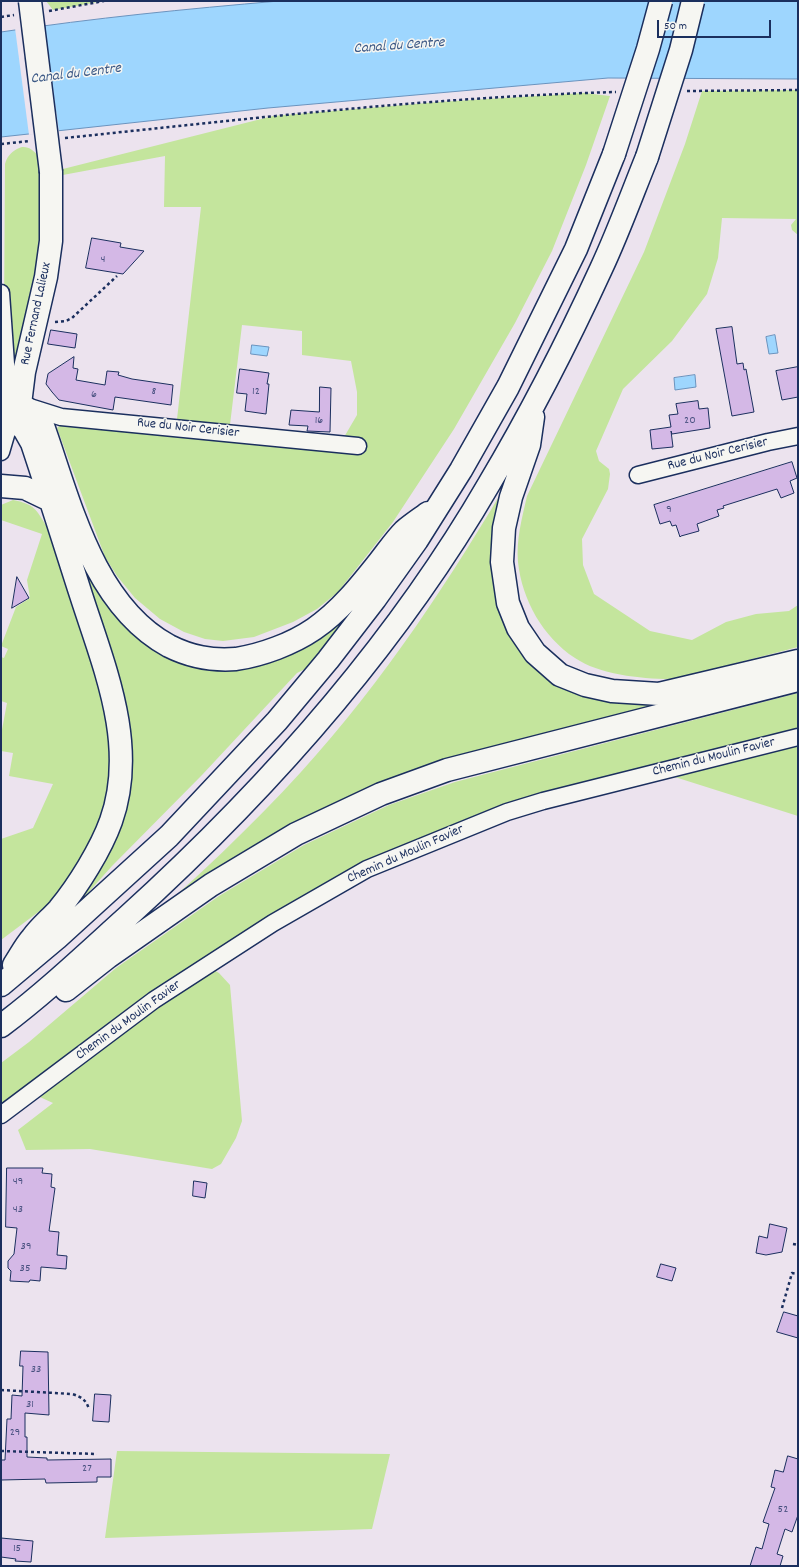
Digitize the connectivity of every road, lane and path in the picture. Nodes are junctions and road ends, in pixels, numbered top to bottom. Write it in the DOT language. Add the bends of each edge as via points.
graph roads {
  1 [pos="104,1"];
  2 [pos="661,1"];
  3 [pos="693,1"];
  4 [pos="30,9"];
  5 [pos="1,17"];
  6 [pos="798,90"];
  7 [pos="683,91"];
  8 [pos="623,92"];
  9 [pos="63,138"];
  10 [pos="32,141"];
  11 [pos="1,144"];
  12 [pos="117,276"];
  13 [pos="1,293"];
  14 [pos="36,321"];
  15 [pos="536,402"];
  16 [pos="10,408"];
  17 [pos="798,436"];
  18 [pos="358,446"];
  19 [pos="1,452"];
  20 [pos="638,475"];
  21 [pos="1,486"];
  22 [pos="50,500"];
  23 [pos="441,502"];
  24 [pos="798,661"];
  25 [pos="798,680"];
  26 [pos="798,737"];
  27 [pos="1,985"];
  28 [pos="5,1023"];
  29 [pos="1,1115"];
  30 [pos="793,1244"];
  31 [pos="798,1245"];
  32 [pos="798,1274"];
  33 [pos="782,1308"];
  34 [pos="1,1390"];
  35 [pos="89,1409"];
  36 [pos="1,1451"];
  37 [pos="97,1454"];
  1 -- 4 [label="path"];
  2 -- 23 [label="main road, bridge" via="614,154 576,249 508,387"];
  3 -- 15 [label="main road, bridge" via="681,50 647,157 602,267"];
  4 -- 5 [label="path"];
  4 -- 14 [label="main road, Rue Fernand Lalieux, bridge" via="51,172 51,240"];
  6 -- 7 [label="path"];
  8 -- 9 [label="path" via="438,102"];
  10 -- 11 [label="path"];
  12 -- 14 [label="path" via="66,321"];
  13 -- 16 [label="street, Rue Fernand Lalieux"];
  14 -- 16 [label="main road, Rue Fernand Lalieux" via="24,372"];
  15 -- 24 [label="main road" via="529,445 511,497 504,528 502,562 508,603 518,628 535,654 560,675 585,685 612,691 659,694"];
  15 -- 28 [label="main road" via="488,487 444,556 401,618 299,745 194,855 76,963"];
  16 -- 18 [label="street, Rue du Noir Cerisier" via="61,417"];
  16 -- 19 [label="street, Rue Fernand Lalieux"];
  16 -- 22 [label="main road" via="29,436"];
  16 -- 23 [label="main road" via="33,413 43,426 83,541 113,596 132,618 156,639 180,652 201,659 250,657 314,629 361,585 403,532"];
  17 -- 20 [label="street, Rue du Noir Cerisier"];
  21 -- 22 [label="main road" via="25,488"];
  22 -- 27 [label="main road" via="112,692 121,742 122,765 111,821 98,848 59,909 32,937"];
  23 -- 27 [label="main road" via="375,599 277,721 169,836"];
  25 -- 28 [label="main road" via="447,770 381,794 296,834 211,885 108,957 45,1006"];
  26 -- 29 [label="street, Chemin du Moulin Favier" via="528,805 367,869 272,923 154,1000"];
  30 -- 31 [label="path"];
  32 -- 33 [label="path" via="792,1273"];
  34 -- 35 [label="path" via="72,1394 83,1398"];
  36 -- 37 [label="path"];
}
